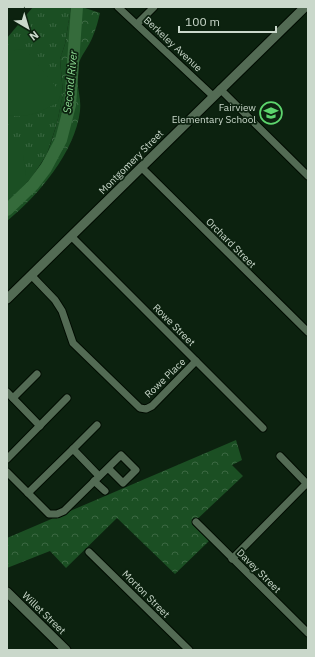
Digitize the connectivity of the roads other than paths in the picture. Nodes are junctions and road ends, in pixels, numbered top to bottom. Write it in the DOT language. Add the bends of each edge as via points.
graph roads {
  1 [pos="118,7"];
  2 [pos="154,7"];
  3 [pos="305,7"];
  4 [pos="137,24"];
  5 [pos="217,92"];
  6 [pos="141,167"];
  7 [pos="308,176"];
  8 [pos="71,236"];
  9 [pos="31,275"];
  10 [pos="7,299"];
  11 [pos="308,332"];
  12 [pos="196,361"];
  13 [pos="37,374"];
  14 [pos="7,392"];
  15 [pos="13,398"];
  16 [pos="67,398"];
  17 [pos="97,424"];
  18 [pos="40,426"];
  19 [pos="263,428"];
  20 [pos="72,449"];
  21 [pos="280,456"];
  22 [pos="7,459"];
  23 [pos="108,468"];
  24 [pos="7,472"];
  25 [pos="97,478"];
  26 [pos="307,484"];
  27 [pos="105,491"];
  28 [pos="28,493"];
  29 [pos="196,522"];
  30 [pos="89,552"];
  31 [pos="232,559"];
  32 [pos="7,592"];
  33 [pos="308,633"];
  34 [pos="66,650"];
  35 [pos="189,650"];
  1 -- 4 [label="street, Berkeley Avenue"];
  2 -- 4 [label="street"];
  3 -- 5 [label="street, Montgomery Street"];
  4 -- 5 [label="street, Berkeley Avenue"];
  5 -- 6 [label="street, Montgomery Street"];
  5 -- 7 [label="street, Berkeley Avenue"];
  6 -- 8 [label="street, Montgomery Street"];
  6 -- 11 [label="street, Orchard Street"];
  8 -- 9 [label="street, Montgomery Street"];
  8 -- 12 [label="street, Rowe Street"];
  9 -- 10 [label="street, Montgomery Street"];
  9 -- 12 [label="street, Rowe Place" via="62,311 73,343 140,408 152,406"];
  12 -- 19 [label="street, Rowe Street"];
  13 -- 15 [label="street"];
  14 -- 15 [label="street"];
  15 -- 18 [label="street"];
  16 -- 18 [label="street"];
  17 -- 20 [label="street"];
  18 -- 22 [label="street"];
  20 -- 25 [label="street"];
  20 -- 28 [label="street"];
  21 -- 26 [label="street"];
  23 -- 25 [label="street"];
  24 -- 28 [label="street"];
  25 -- 27 [label="street"];
  25 -- 28 [label="street" via="64,511 57,514 49,514"];
  26 -- 31 [label="street"];
  29 -- 31 [label="street, Davey Street"];
  30 -- 35 [label="street, Morton Street"];
  31 -- 33 [label="street, Davey Street"];
  32 -- 34 [label="street, Willet Street"];
}
